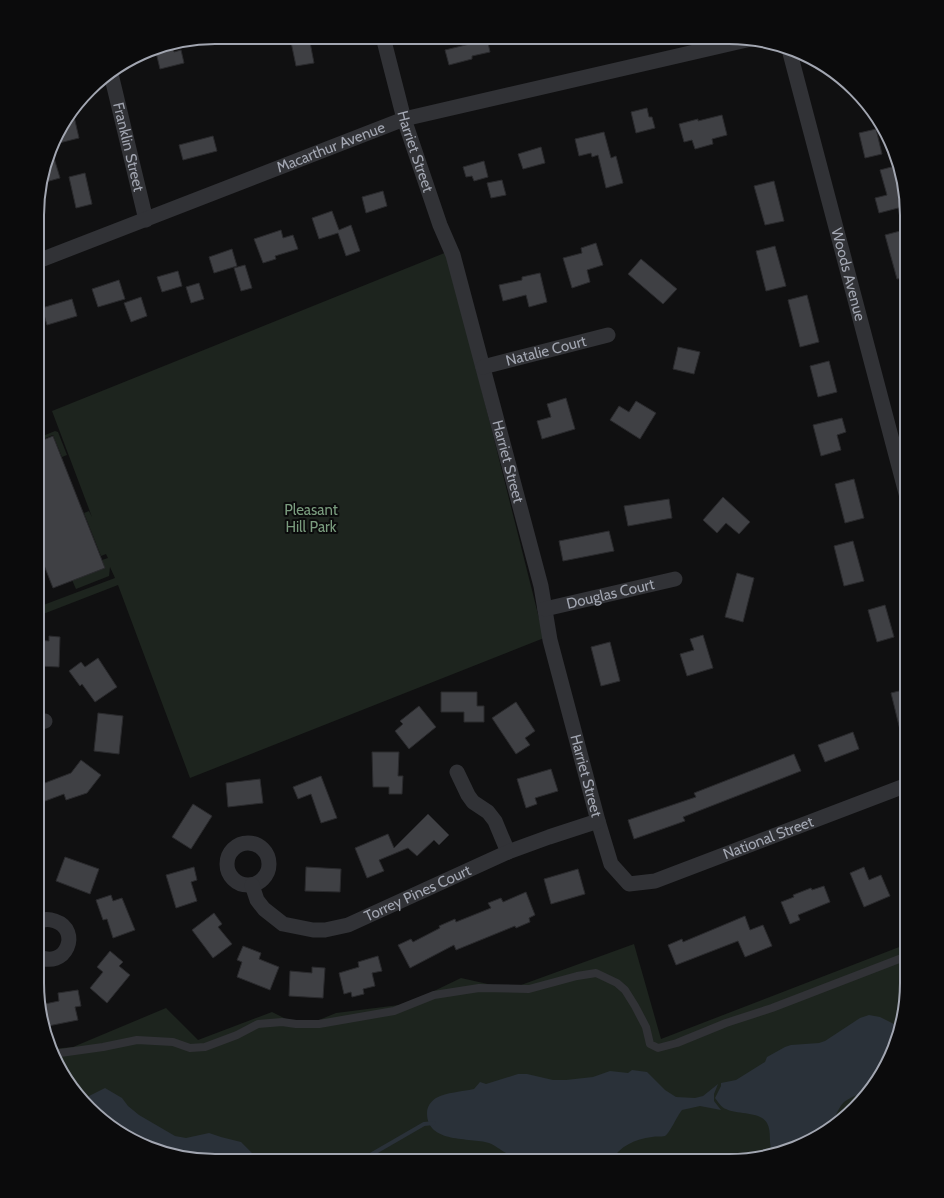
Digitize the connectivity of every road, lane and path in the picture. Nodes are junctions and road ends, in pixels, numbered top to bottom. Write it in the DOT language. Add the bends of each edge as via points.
graph roads {
  1 [pos="385,44"];
  2 [pos="729,44"];
  3 [pos="791,56"];
  4 [pos="111,79"];
  5 [pos="404,119"];
  6 [pos="146,220"];
  7 [pos="44,259"];
  8 [pos="608,335"];
  9 [pos="483,367"];
  10 [pos="900,470"];
  11 [pos="675,579"];
  12 [pos="545,608"];
  13 [pos="457,772"];
  14 [pos="900,788"];
  15 [pos="598,821"];
  16 [pos="508,852"];
  17 [pos="629,884"];
  18 [pos="252,885"];
  19 [pos="44,920"];
  20 [pos="44,959"];
  21 [pos="900,959"];
  22 [pos="59,1053"];
  1 -- 5 [label="street, Harriet Street"];
  2 -- 5 [label="street, Macarthur Avenue"];
  3 -- 10 [label="street, Woods Avenue"];
  4 -- 6 [label="street, Franklin Street"];
  5 -- 6 [label="street, Macarthur Avenue"];
  5 -- 9 [label="street, Harriet Street" via="453,255"];
  6 -- 7 [label="street, Macarthur Avenue"];
  8 -- 9 [label="street, Natalie Court"];
  9 -- 12 [label="street, Harriet Street"];
  11 -- 12 [label="street, Douglas Court"];
  12 -- 15 [label="street, Harriet Street" via="550,640"];
  13 -- 16 [label="street" via="473,802 488,812 495,821"];
  14 -- 17 [label="street, National Street" via="655,881"];
  15 -- 16 [label="street, Torrey Pines Court"];
  15 -- 17 [label="street, Harriet Street" via="611,864"];
  16 -- 18 [label="street, Torrey Pines Court" via="348,925 325,930 283,924 264,909 257,900"];
  19 -- 20 [label="street" via="60,922 68,933 69,940 68,946 60,956 48,960"];
  21 -- 22 [label="lane" via="658,1048 650,1044 646,1027 625,990 596,973 529,989 479,988 434,994 394,1011 319,1024 258,1024 205,1047 190,1048 173,1042 136,1040"];
}
